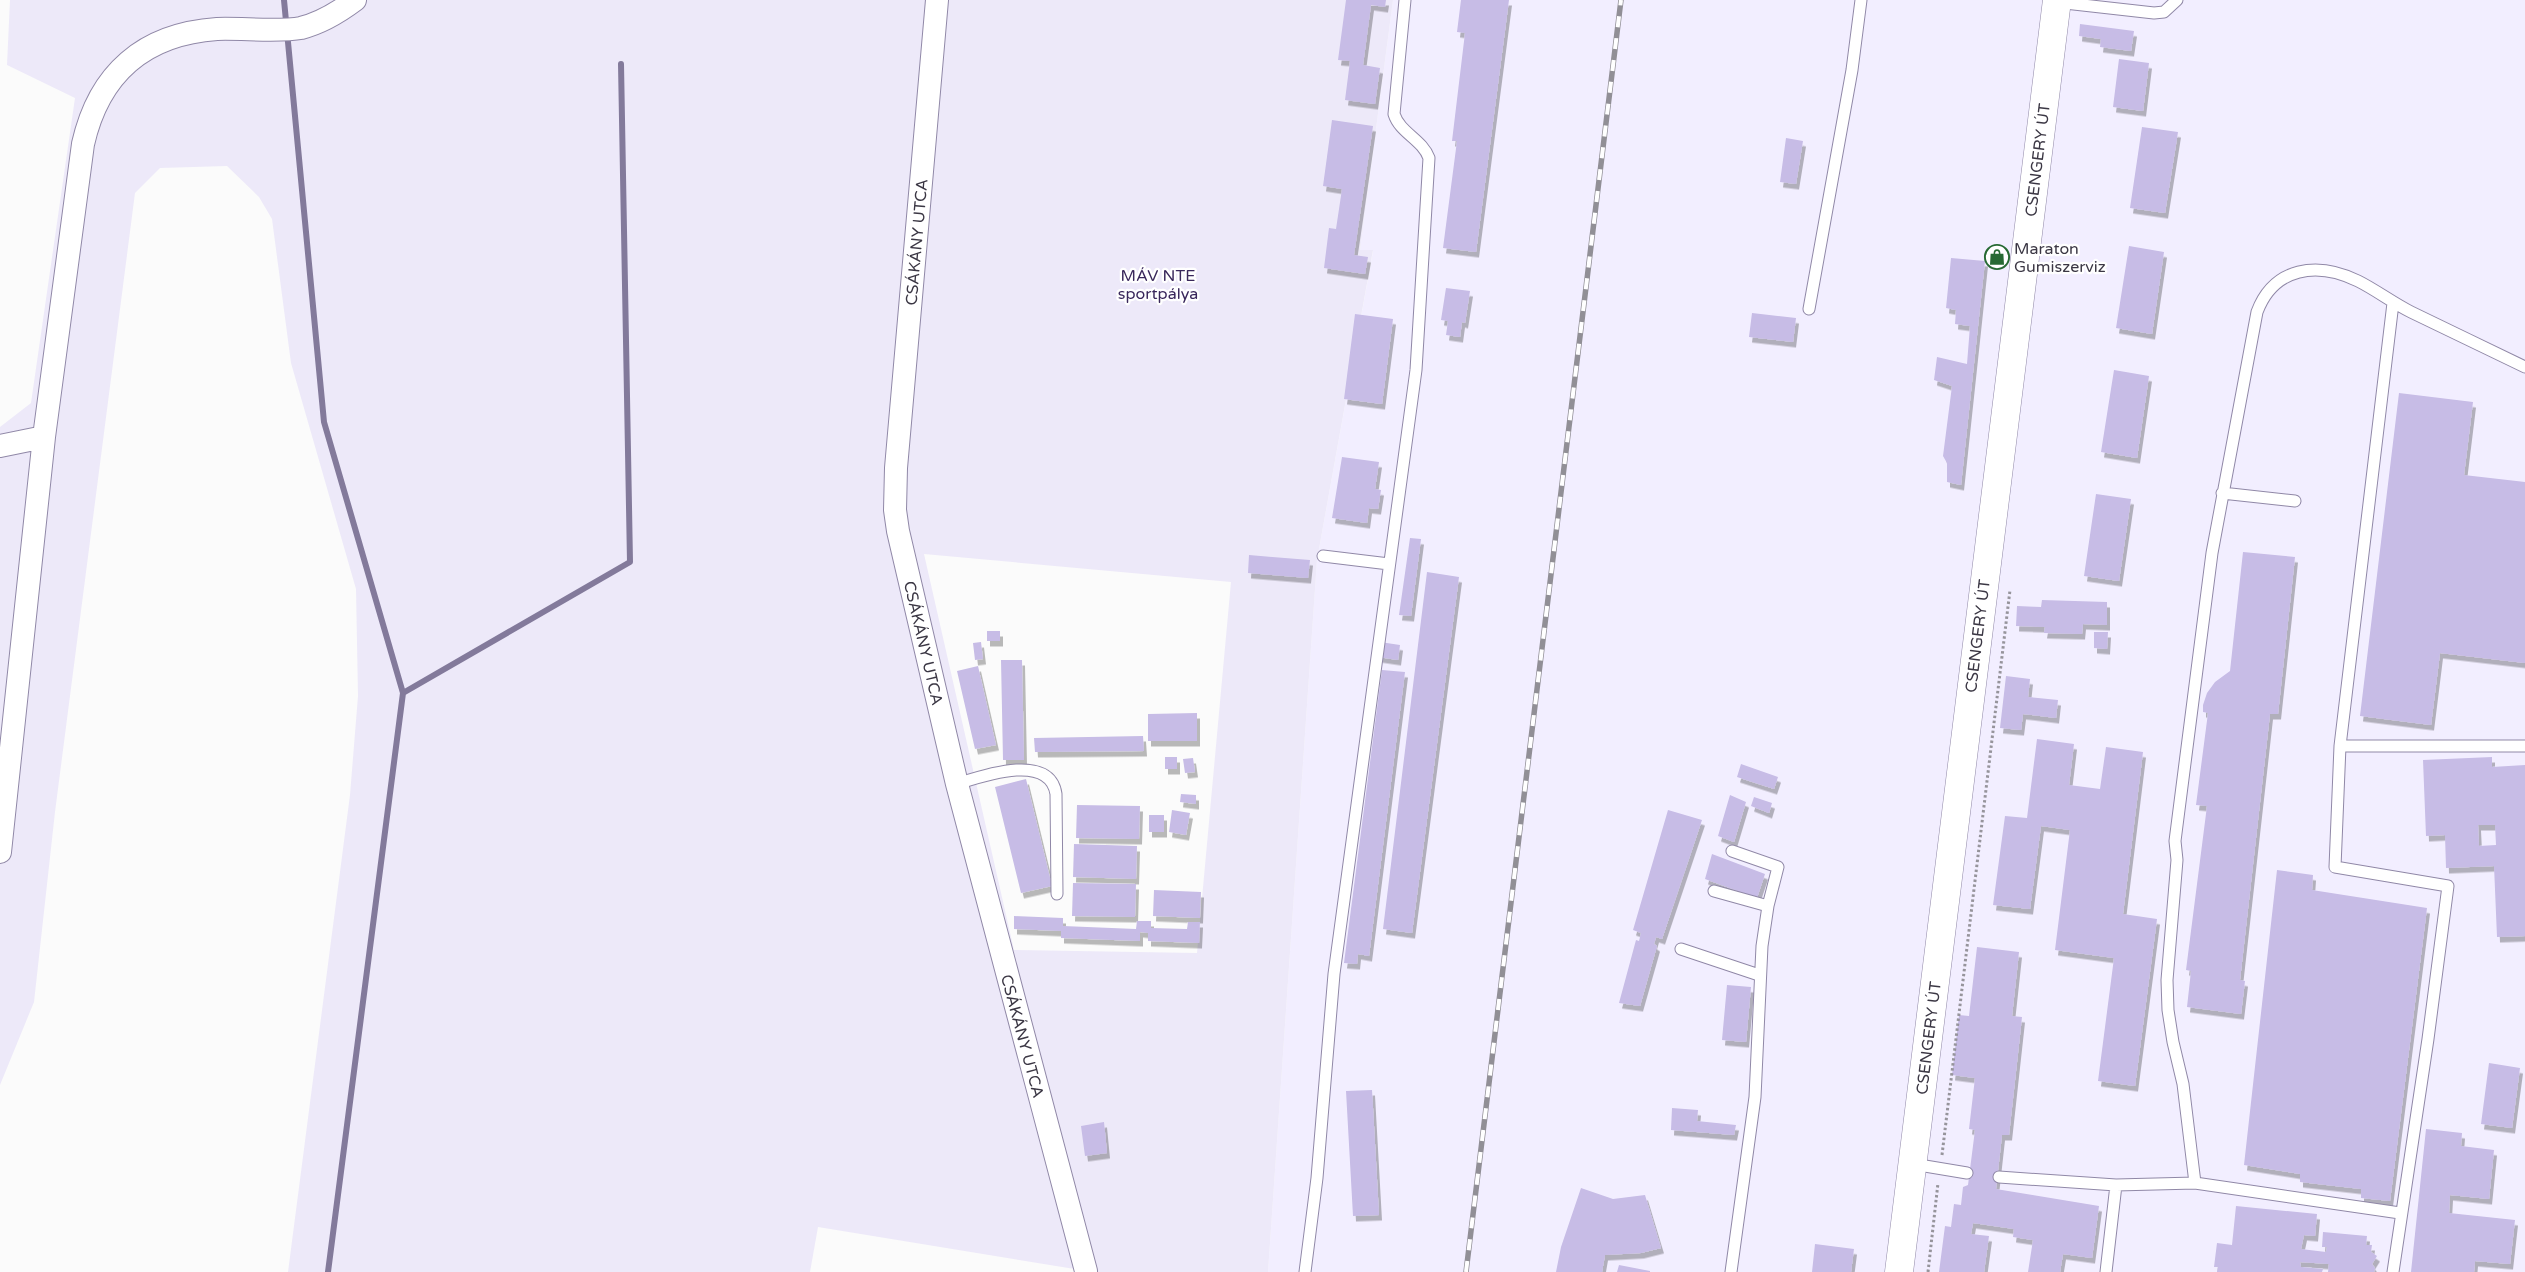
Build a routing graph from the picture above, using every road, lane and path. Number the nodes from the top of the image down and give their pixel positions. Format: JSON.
{"nodes":[{"id":1,"x":355,"y":0,"type":"edge"},
{"id":2,"x":937,"y":0,"type":"edge"},
{"id":3,"x":1405,"y":0,"type":"edge"},
{"id":4,"x":1861,"y":0,"type":"edge"},
{"id":5,"x":2177,"y":0,"type":"edge"},
{"id":6,"x":2057,"y":1,"type":"edge"},
{"id":7,"x":2394,"y":303,"type":"junction"},
{"id":8,"x":1809,"y":309,"type":"dead end"},
{"id":9,"x":2525,"y":367,"type":"edge"},
{"id":10,"x":44,"y":437,"type":"junction"},
{"id":11,"x":0,"y":446,"type":"edge"},
{"id":12,"x":2222,"y":493,"type":"junction"},
{"id":13,"x":2295,"y":501,"type":"dead end"},
{"id":14,"x":1323,"y":556,"type":"dead end"},
{"id":15,"x":1389,"y":564,"type":"junction"},
{"id":16,"x":2010,"y":587,"type":"dead end"},
{"id":17,"x":2340,"y":746,"type":"junction"},
{"id":18,"x":2525,"y":746,"type":"edge"},
{"id":19,"x":957,"y":784,"type":"junction"},
{"id":20,"x":1732,"y":851,"type":"dead end"},
{"id":21,"x":0,"y":852,"type":"edge"},
{"id":22,"x":1714,"y":891,"type":"dead end"},
{"id":23,"x":1057,"y":894,"type":"dead end"},
{"id":24,"x":1768,"y":906,"type":"junction"},
{"id":25,"x":1681,"y":949,"type":"dead end"},
{"id":26,"x":1759,"y":974,"type":"junction"},
{"id":27,"x":1913,"y":1164,"type":"junction"},
{"id":28,"x":1940,"y":1170,"type":"junction"},
{"id":29,"x":1967,"y":1174,"type":"dead end"},
{"id":30,"x":1999,"y":1177,"type":"dead end"},
{"id":31,"x":2195,"y":1183,"type":"junction"},
{"id":32,"x":2116,"y":1186,"type":"junction"},
{"id":33,"x":2400,"y":1213,"type":"junction"},
{"id":34,"x":1086,"y":1271,"type":"edge"},
{"id":35,"x":1306,"y":1272,"type":"edge"},
{"id":36,"x":1731,"y":1272,"type":"edge"},
{"id":37,"x":1899,"y":1272,"type":"edge"},
{"id":38,"x":1928,"y":1272,"type":"edge"},
{"id":39,"x":2106,"y":1272,"type":"edge"},
{"id":40,"x":2393,"y":1272,"type":"edge"}],
"edges":[{"from":1,"to":10,"type":"street"},
{"from":2,"to":19,"type":"street","name":"CSÁKÁNY UTCA"},
{"from":3,"to":15,"type":"lane"},
{"from":4,"to":8,"type":"lane"},
{"from":5,"to":6,"type":"lane"},
{"from":6,"to":27,"type":"main road","name":"CSENGERY ÚT"},
{"from":7,"to":9,"type":"lane"},
{"from":7,"to":12,"type":"lane"},
{"from":7,"to":17,"type":"lane"},
{"from":10,"to":11,"type":"street"},
{"from":10,"to":21,"type":"street"},
{"from":12,"to":13,"type":"lane"},
{"from":12,"to":31,"type":"lane"},
{"from":14,"to":15,"type":"lane"},
{"from":15,"to":35,"type":"lane"},
{"from":16,"to":28,"type":"path"},
{"from":17,"to":18,"type":"lane"},
{"from":17,"to":33,"type":"lane"},
{"from":19,"to":23,"type":"lane"},
{"from":19,"to":34,"type":"street","name":"CSÁKÁNY UTCA"},
{"from":20,"to":24,"type":"lane"},
{"from":22,"to":24,"type":"lane"},
{"from":24,"to":26,"type":"lane"},
{"from":25,"to":26,"type":"lane"},
{"from":26,"to":36,"type":"lane"},
{"from":27,"to":28,"type":"lane"},
{"from":27,"to":37,"type":"main road","name":"CSENGERY ÚT"},
{"from":28,"to":29,"type":"lane"},
{"from":28,"to":38,"type":"path"},
{"from":30,"to":32,"type":"lane"},
{"from":31,"to":32,"type":"lane"},
{"from":31,"to":33,"type":"lane"},
{"from":32,"to":39,"type":"lane"},
{"from":33,"to":40,"type":"lane"}]}
